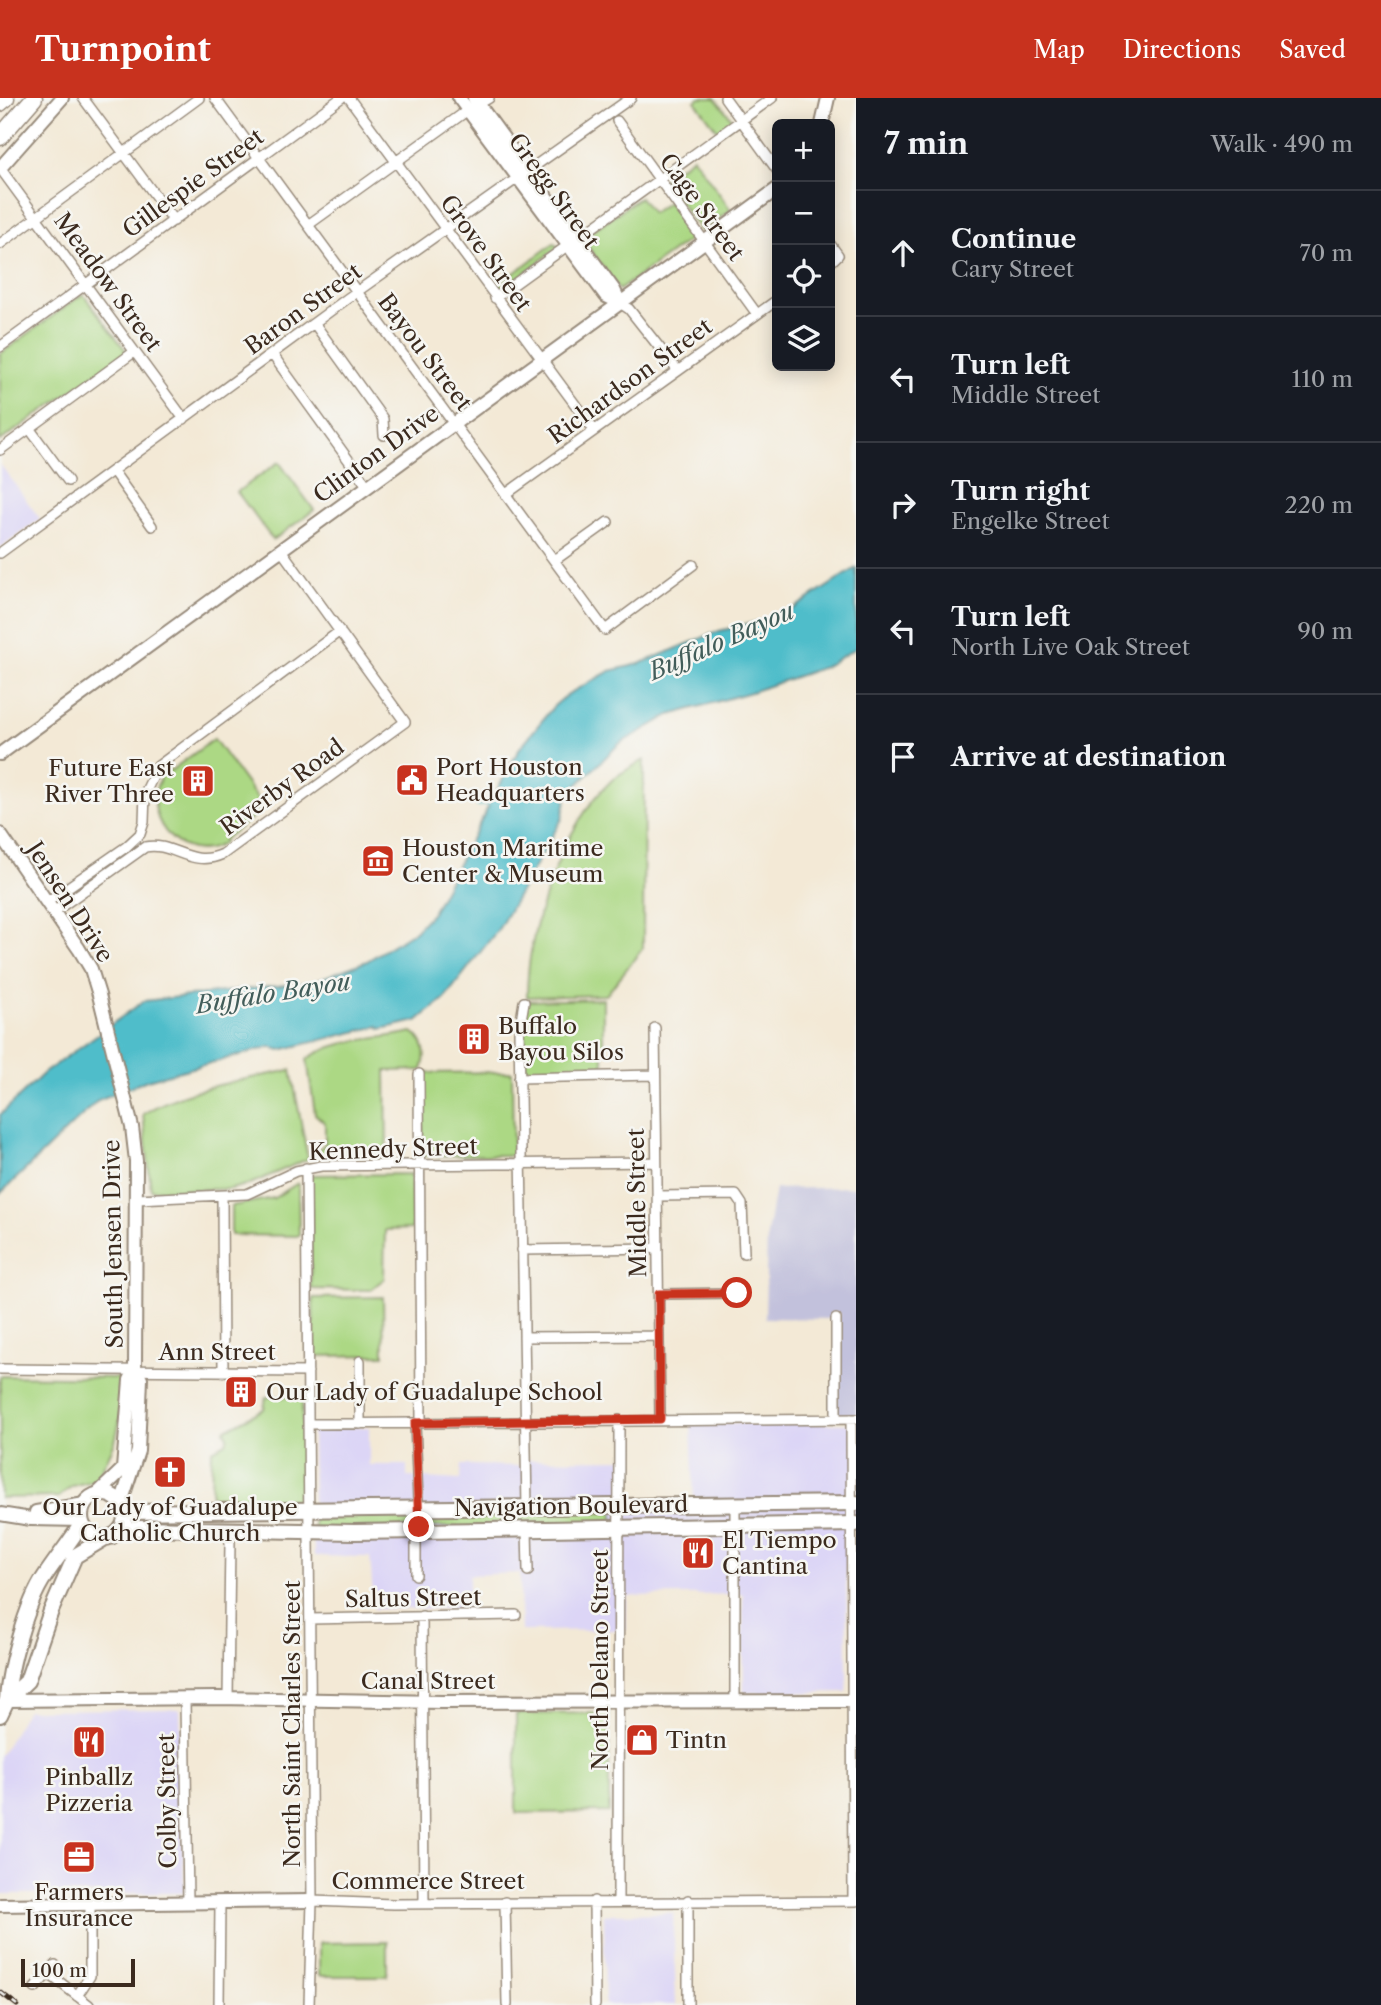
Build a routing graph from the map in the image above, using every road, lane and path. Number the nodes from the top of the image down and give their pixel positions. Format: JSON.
{"nodes":[{"id":1,"x":6,"y":98,"type":"edge"},
{"id":2,"x":27,"y":98,"type":"edge"},
{"id":3,"x":34,"y":98,"type":"edge"},
{"id":4,"x":62,"y":98,"type":"edge"},
{"id":5,"x":83,"y":98,"type":"edge"},
{"id":6,"x":199,"y":98,"type":"edge"},
{"id":7,"x":215,"y":98,"type":"edge"},
{"id":8,"x":341,"y":98,"type":"edge"},
{"id":9,"x":348,"y":98,"type":"edge"},
{"id":10,"x":459,"y":98,"type":"edge"},
{"id":11,"x":631,"y":98,"type":"edge"},
{"id":12,"x":725,"y":98,"type":"edge"},
{"id":13,"x":772,"y":98,"type":"edge"},
{"id":14,"x":828,"y":98,"type":"edge"},
{"id":15,"x":0,"y":103,"type":"edge"},
{"id":16,"x":478,"y":103,"type":"edge"},
{"id":17,"x":740,"y":119,"type":"junction"},
{"id":18,"x":823,"y":119,"type":"edge"},
{"id":19,"x":617,"y":121,"type":"dead end"},
{"id":20,"x":0,"y":127,"type":"edge"},
{"id":21,"x":0,"y":137,"type":"edge"},
{"id":22,"x":124,"y":153,"type":"junction"},
{"id":23,"x":259,"y":158,"type":"junction"},
{"id":24,"x":396,"y":162,"type":"junction"},
{"id":25,"x":772,"y":163,"type":"edge"},
{"id":26,"x":0,"y":168,"type":"edge"},
{"id":27,"x":524,"y":175,"type":"junction"},
{"id":28,"x":657,"y":178,"type":"junction"},
{"id":29,"x":772,"y":193,"type":"edge"},
{"id":30,"x":36,"y":218,"type":"junction"},
{"id":31,"x":174,"y":221,"type":"junction"},
{"id":32,"x":308,"y":225,"type":"junction"},
{"id":33,"x":445,"y":232,"type":"junction"},
{"id":34,"x":572,"y":241,"type":"junction"},
{"id":35,"x":704,"y":242,"type":"junction"},
{"id":36,"x":0,"y":244,"type":"edge"},
{"id":37,"x":86,"y":285,"type":"junction"},
{"id":38,"x":357,"y":292,"type":"junction"},
{"id":39,"x":495,"y":298,"type":"junction"},
{"id":40,"x":620,"y":303,"type":"junction"},
{"id":41,"x":772,"y":304,"type":"edge"},
{"id":42,"x":757,"y":314,"type":"junction"},
{"id":43,"x":314,"y":323,"type":"junction"},
{"id":44,"x":0,"y":347,"type":"edge"},
{"id":45,"x":134,"y":352,"type":"junction"},
{"id":46,"x":272,"y":354,"type":"junction"},
{"id":47,"x":541,"y":360,"type":"junction"},
{"id":48,"x":678,"y":371,"type":"junction"},
{"id":49,"x":184,"y":419,"type":"junction"},
{"id":50,"x":454,"y":423,"type":"junction"},
{"id":51,"x":29,"y":428,"type":"junction"},
{"id":52,"x":594,"y":430,"type":"junction"},
{"id":53,"x":384,"y":435,"type":"dead end"},
{"id":54,"x":0,"y":450,"type":"edge"},
{"id":55,"x":113,"y":471,"type":"junction"},
{"id":56,"x":68,"y":481,"type":"dead end"},
{"id":57,"x":368,"y":487,"type":"junction"},
{"id":58,"x":506,"y":494,"type":"junction"},
{"id":59,"x":608,"y":522,"type":"dead end"},
{"id":60,"x":152,"y":526,"type":"dead end"},
{"id":61,"x":281,"y":550,"type":"junction"},
{"id":62,"x":0,"y":553,"type":"edge"},
{"id":63,"x":555,"y":560,"type":"junction"},
{"id":64,"x":693,"y":565,"type":"dead end"},
{"id":65,"x":340,"y":631,"type":"junction"},
{"id":66,"x":0,"y":754,"type":"edge"},
{"id":67,"x":0,"y":834,"type":"edge"},
{"id":68,"x":52,"y":906,"type":"junction"},
{"id":69,"x":99,"y":995,"type":"joint"},
{"id":70,"x":524,"y":1002,"type":"dead end"},
{"id":71,"x":655,"y":1028,"type":"dead end"},
{"id":72,"x":419,"y":1074,"type":"dead end"},
{"id":73,"x":654,"y":1075,"type":"junction"},
{"id":74,"x":519,"y":1078,"type":"junction"},
{"id":75,"x":656,"y":1161,"type":"junction"},
{"id":76,"x":418,"y":1165,"type":"junction"},
{"id":77,"x":521,"y":1165,"type":"junction"},
{"id":78,"x":306,"y":1168,"type":"junction"},
{"id":79,"x":657,"y":1196,"type":"junction"},
{"id":80,"x":222,"y":1197,"type":"junction"},
{"id":81,"x":137,"y":1199,"type":"junction"},
{"id":82,"x":658,"y":1248,"type":"junction"},
{"id":83,"x":522,"y":1250,"type":"junction"},
{"id":84,"x":744,"y":1254,"type":"dead end"},
{"id":85,"x":737,"y":1293,"type":"dead end"},
{"id":86,"x":659,"y":1294,"type":"junction"},
{"id":87,"x":836,"y":1319,"type":"dead end"},
{"id":88,"x":659,"y":1336,"type":"junction"},
{"id":89,"x":524,"y":1337,"type":"junction"},
{"id":90,"x":360,"y":1361,"type":"dead end"},
{"id":91,"x":0,"y":1369,"type":"edge"},
{"id":92,"x":135,"y":1371,"type":"junction"},
{"id":93,"x":223,"y":1372,"type":"junction"},
{"id":94,"x":308,"y":1372,"type":"junction"},
{"id":95,"x":660,"y":1419,"type":"junction"},
{"id":96,"x":836,"y":1419,"type":"junction"},
{"id":97,"x":854,"y":1419,"type":"edge"},
{"id":98,"x":619,"y":1420,"type":"junction"},
{"id":99,"x":525,"y":1422,"type":"junction"},
{"id":100,"x":418,"y":1423,"type":"junction"},
{"id":101,"x":309,"y":1424,"type":"junction"},
{"id":102,"x":360,"y":1424,"type":"junction"},
{"id":103,"x":90,"y":1499,"type":"junction"},
{"id":104,"x":854,"y":1503,"type":"edge"},
{"id":105,"x":735,"y":1505,"type":"junction"},
{"id":106,"x":122,"y":1507,"type":"junction"},
{"id":107,"x":619,"y":1507,"type":"junction"},
{"id":108,"x":527,"y":1508,"type":"junction"},
{"id":109,"x":309,"y":1510,"type":"junction"},
{"id":110,"x":416,"y":1510,"type":"junction"},
{"id":111,"x":4,"y":1515,"type":"edge"},
{"id":112,"x":81,"y":1521,"type":"junction"},
{"id":113,"x":854,"y":1524,"type":"edge"},
{"id":114,"x":735,"y":1527,"type":"junction"},
{"id":115,"x":619,"y":1529,"type":"junction"},
{"id":116,"x":527,"y":1530,"type":"junction"},
{"id":117,"x":416,"y":1531,"type":"junction"},
{"id":118,"x":309,"y":1532,"type":"junction"},
{"id":119,"x":112,"y":1535,"type":"junction"},
{"id":120,"x":230,"y":1542,"type":"dead end"},
{"id":121,"x":527,"y":1571,"type":"dead end"},
{"id":122,"x":416,"y":1575,"type":"dead end"},
{"id":123,"x":31,"y":1605,"type":"junction"},
{"id":124,"x":51,"y":1611,"type":"junction"},
{"id":125,"x":516,"y":1615,"type":"dead end"},
{"id":126,"x":422,"y":1616,"type":"junction"},
{"id":127,"x":310,"y":1619,"type":"junction"},
{"id":128,"x":228,"y":1698,"type":"junction"},
{"id":129,"x":185,"y":1699,"type":"junction"},
{"id":130,"x":4,"y":1700,"type":"edge"},
{"id":131,"x":310,"y":1701,"type":"junction"},
{"id":132,"x":854,"y":1701,"type":"edge"},
{"id":133,"x":422,"y":1702,"type":"junction"},
{"id":134,"x":620,"y":1702,"type":"junction"},
{"id":135,"x":735,"y":1702,"type":"junction"},
{"id":136,"x":0,"y":1715,"type":"edge"},
{"id":137,"x":688,"y":1900,"type":"junction"},
{"id":138,"x":312,"y":1901,"type":"junction"},
{"id":139,"x":594,"y":1901,"type":"junction"},
{"id":140,"x":618,"y":1901,"type":"junction"},
{"id":141,"x":855,"y":1901,"type":"edge"},
{"id":142,"x":505,"y":1902,"type":"junction"},
{"id":143,"x":188,"y":1903,"type":"junction"},
{"id":144,"x":220,"y":1903,"type":"junction"},
{"id":145,"x":424,"y":1903,"type":"junction"},
{"id":146,"x":90,"y":1904,"type":"junction"},
{"id":147,"x":0,"y":1905,"type":"edge"},
{"id":148,"x":55,"y":1965,"type":"dead end"},
{"id":149,"x":48,"y":1973,"type":"junction"},
{"id":150,"x":35,"y":1988,"type":"dead end"},
{"id":151,"x":77,"y":1996,"type":"junction"},
{"id":152,"x":89,"y":2005,"type":"edge"},
{"id":153,"x":219,"y":2005,"type":"edge"},
{"id":154,"x":309,"y":2005,"type":"edge"},
{"id":155,"x":507,"y":2005,"type":"edge"},
{"id":156,"x":595,"y":2005,"type":"edge"},
{"id":157,"x":688,"y":2005,"type":"edge"}],
"edges":[{"from":1,"to":15,"type":"highway"},
{"from":2,"to":20,"type":"highway"},
{"from":3,"to":21,"type":"highway"},
{"from":4,"to":26,"type":"main road"},
{"from":5,"to":22,"type":"street"},
{"from":6,"to":22,"type":"street"},
{"from":7,"to":23,"type":"street","name":"Bayou Street"},
{"from":8,"to":23,"type":"street","name":"Gillespie Street"},
{"from":9,"to":24,"type":"street","name":"Grove Street"},
{"from":10,"to":16,"type":"main road","name":"Gregg Street"},
{"from":11,"to":27,"type":"street","name":"Baron Street"},
{"from":12,"to":17,"type":"street"},
{"from":13,"to":17,"type":"street"},
{"from":14,"to":18,"type":"main road"},
{"from":16,"to":24,"type":"street"},
{"from":16,"to":27,"type":"main road","name":"Gregg Street"},
{"from":17,"to":25,"type":"street"},
{"from":17,"to":28,"type":"street"},
{"from":19,"to":28,"type":"street","name":"Cage Street"},
{"from":22,"to":30,"type":"street"},
{"from":22,"to":31,"type":"street"},
{"from":23,"to":31,"type":"street","name":"Gillespie Street"},
{"from":23,"to":32,"type":"street","name":"Bayou Street"},
{"from":24,"to":32,"type":"street"},
{"from":24,"to":33,"type":"street","name":"Grove Street"},
{"from":26,"to":30,"type":"street","name":"Meadow Street"},
{"from":27,"to":33,"type":"street","name":"Baron Street"},
{"from":27,"to":34,"type":"main road","name":"Gregg Street"},
{"from":28,"to":34,"type":"street"},
{"from":28,"to":35,"type":"street","name":"Cage Street"},
{"from":29,"to":35,"type":"main road","name":"Clinton Drive"},
{"from":30,"to":36,"type":"street"},
{"from":30,"to":37,"type":"street","name":"Meadow Street"},
{"from":31,"to":37,"type":"street","name":"Gillespie Street"},
{"from":32,"to":38,"type":"street","name":"Bayou Street"},
{"from":33,"to":38,"type":"street","name":"Baron Street"},
{"from":33,"to":39,"type":"street","name":"Grove Street"},
{"from":34,"to":39,"type":"street"},
{"from":34,"to":40,"type":"main road","name":"Gregg Street"},
{"from":35,"to":40,"type":"main road","name":"Clinton Drive"},
{"from":35,"to":42,"type":"street","name":"Cage Street"},
{"from":37,"to":44,"type":"street","name":"Gillespie Street"},
{"from":37,"to":45,"type":"street","name":"Meadow Street"},
{"from":38,"to":43,"type":"street","name":"Baron Street"},
{"from":38,"to":50,"type":"street","name":"Bayou Street"},
{"from":39,"to":47,"type":"street","name":"Grove Street"},
{"from":40,"to":47,"type":"main road","name":"Clinton Drive"},
{"from":40,"to":48,"type":"street","name":"Gregg Street"},
{"from":41,"to":42,"type":"street","name":"Richardson Street"},
{"from":42,"to":48,"type":"street","name":"Richardson Street"},
{"from":43,"to":46,"type":"street","name":"Baron Street"},
{"from":43,"to":53,"type":"street"},
{"from":45,"to":49,"type":"street","name":"Meadow Street"},
{"from":45,"to":51,"type":"street"},
{"from":46,"to":49,"type":"street","name":"Baron Street"},
{"from":46,"to":57,"type":"street"},
{"from":47,"to":50,"type":"main road","name":"Clinton Drive"},
{"from":47,"to":52,"type":"street","name":"Grove Street"},
{"from":48,"to":52,"type":"street","name":"Richardson Street"},
{"from":49,"to":55,"type":"street","name":"Baron Street"},
{"from":50,"to":57,"type":"main road","name":"Clinton Drive"},
{"from":50,"to":58,"type":"street","name":"Bayou Street"},
{"from":51,"to":54,"type":"street"},
{"from":51,"to":56,"type":"street"},
{"from":52,"to":58,"type":"street","name":"Richardson Street"},
{"from":55,"to":60,"type":"street"},
{"from":55,"to":62,"type":"street","name":"Baron Street"},
{"from":57,"to":61,"type":"main road","name":"Clinton Drive"},
{"from":58,"to":63,"type":"street","name":"Bayou Street"},
{"from":59,"to":63,"type":"street"},
{"from":61,"to":65,"type":"street"},
{"from":61,"to":66,"type":"main road","name":"Clinton Drive"},
{"from":63,"to":64,"type":"street","name":"Bayou Street"},
{"from":65,"to":68,"type":"street"},
{"from":65,"to":68,"type":"street","name":"Riverby Road"},
{"from":67,"to":68,"type":"main road","name":"Jensen Drive"},
{"from":68,"to":69,"type":"main road","name":"Jensen Drive"},
{"from":69,"to":81,"type":"main road","name":"South Jensen Drive"},
{"from":70,"to":74,"type":"street"},
{"from":71,"to":73,"type":"street","name":"Middle Street"},
{"from":72,"to":76,"type":"street"},
{"from":73,"to":74,"type":"street"},
{"from":73,"to":75,"type":"street","name":"Middle Street"},
{"from":74,"to":77,"type":"street"},
{"from":75,"to":77,"type":"street","name":"Kennedy Street"},
{"from":75,"to":79,"type":"street","name":"Middle Street"},
{"from":76,"to":77,"type":"street","name":"Kennedy Street"},
{"from":76,"to":78,"type":"street","name":"Kennedy Street"},
{"from":76,"to":100,"type":"street"},
{"from":77,"to":83,"type":"street"},
{"from":78,"to":80,"type":"street","name":"Kennedy Street"},
{"from":78,"to":94,"type":"street","name":"North Saint Charles Street"},
{"from":79,"to":82,"type":"street","name":"Middle Street"},
{"from":79,"to":84,"type":"street"},
{"from":80,"to":81,"type":"street","name":"Kennedy Street"},
{"from":80,"to":93,"type":"street"},
{"from":81,"to":92,"type":"main road","name":"South Jensen Drive"},
{"from":82,"to":83,"type":"street"},
{"from":82,"to":86,"type":"street","name":"Middle Street"},
{"from":83,"to":89,"type":"street"},
{"from":85,"to":86,"type":"street"},
{"from":86,"to":88,"type":"street","name":"Middle Street"},
{"from":87,"to":96,"type":"street"},
{"from":88,"to":89,"type":"street"},
{"from":88,"to":95,"type":"street","name":"Middle Street"},
{"from":89,"to":99,"type":"street"},
{"from":90,"to":102,"type":"street"},
{"from":91,"to":92,"type":"street","name":"Ann Street"},
{"from":92,"to":93,"type":"street","name":"Ann Street"},
{"from":92,"to":103,"type":"main road","name":"South Jensen Drive"},
{"from":92,"to":106,"type":"main road","name":"South Jensen Drive"},
{"from":93,"to":94,"type":"street","name":"Ann Street"},
{"from":94,"to":101,"type":"street","name":"North Saint Charles Street"},
{"from":95,"to":96,"type":"street"},
{"from":95,"to":98,"type":"street"},
{"from":96,"to":97,"type":"street"},
{"from":97,"to":104,"type":"street"},
{"from":98,"to":99,"type":"street"},
{"from":98,"to":107,"type":"street","name":"North Delano Street"},
{"from":99,"to":100,"type":"street"},
{"from":99,"to":108,"type":"street"},
{"from":100,"to":102,"type":"street"},
{"from":100,"to":110,"type":"street"},
{"from":101,"to":102,"type":"street"},
{"from":101,"to":109,"type":"street","name":"North Saint Charles Street"},
{"from":103,"to":106,"type":"main road"},
{"from":103,"to":111,"type":"main road"},
{"from":103,"to":112,"type":"main road"},
{"from":104,"to":105,"type":"main road","name":"Navigation Boulevard"},
{"from":104,"to":113,"type":"street"},
{"from":105,"to":107,"type":"main road","name":"Navigation Boulevard"},
{"from":105,"to":114,"type":"street"},
{"from":106,"to":109,"type":"main road","name":"Navigation Boulevard"},
{"from":106,"to":119,"type":"main road"},
{"from":107,"to":108,"type":"main road","name":"Navigation Boulevard"},
{"from":107,"to":115,"type":"street","name":"North Delano Street"},
{"from":108,"to":110,"type":"main road","name":"Navigation Boulevard"},
{"from":109,"to":110,"type":"main road","name":"Navigation Boulevard"},
{"from":109,"to":118,"type":"street","name":"North Saint Charles Street"},
{"from":110,"to":117,"type":"street"},
{"from":111,"to":112,"type":"main road"},
{"from":112,"to":119,"type":"main road"},
{"from":112,"to":123,"type":"main road","name":"Navigation Boulevard"},
{"from":113,"to":114,"type":"main road","name":"Navigation Boulevard"},
{"from":113,"to":132,"type":"street"},
{"from":114,"to":115,"type":"main road","name":"Navigation Boulevard"},
{"from":114,"to":135,"type":"street"},
{"from":115,"to":116,"type":"main road","name":"Navigation Boulevard"},
{"from":115,"to":134,"type":"street","name":"North Delano Street"},
{"from":116,"to":117,"type":"main road","name":"Navigation Boulevard"},
{"from":116,"to":121,"type":"street"},
{"from":117,"to":118,"type":"main road","name":"Navigation Boulevard"},
{"from":117,"to":122,"type":"street"},
{"from":118,"to":119,"type":"main road","name":"Navigation Boulevard"},
{"from":118,"to":127,"type":"street","name":"North Saint Charles Street"},
{"from":119,"to":124,"type":"main road","name":"Navigation Boulevard"},
{"from":120,"to":128,"type":"street"},
{"from":123,"to":124,"type":"main road"},
{"from":123,"to":130,"type":"main road","name":"Navigation Boulevard"},
{"from":124,"to":130,"type":"main road","name":"Navigation Boulevard"},
{"from":125,"to":126,"type":"street","name":"Saltus Street"},
{"from":126,"to":127,"type":"street","name":"Saltus Street"},
{"from":126,"to":133,"type":"street"},
{"from":127,"to":131,"type":"street","name":"North Saint Charles Street"},
{"from":128,"to":129,"type":"main road","name":"Canal Street"},
{"from":128,"to":131,"type":"main road","name":"Canal Street"},
{"from":129,"to":130,"type":"main road","name":"Canal Street"},
{"from":129,"to":143,"type":"street","name":"Colby Street"},
{"from":130,"to":136,"type":"main road","name":"Navigation Boulevard"},
{"from":131,"to":133,"type":"main road","name":"Canal Street"},
{"from":131,"to":138,"type":"street","name":"North Saint Charles Street"},
{"from":132,"to":135,"type":"main road","name":"Canal Street"},
{"from":132,"to":141,"type":"street"},
{"from":133,"to":134,"type":"main road","name":"Canal Street"},
{"from":133,"to":145,"type":"street"},
{"from":134,"to":135,"type":"main road","name":"Canal Street"},
{"from":134,"to":140,"type":"street","name":"North Delano Street"},
{"from":137,"to":140,"type":"street","name":"Commerce Street"},
{"from":137,"to":141,"type":"street","name":"Commerce Street"},
{"from":137,"to":157,"type":"street"},
{"from":138,"to":144,"type":"main road","name":"Commerce Street"},
{"from":138,"to":145,"type":"street","name":"Commerce Street"},
{"from":138,"to":154,"type":"street","name":"North Saint Charles Street"},
{"from":139,"to":140,"type":"street","name":"Commerce Street"},
{"from":139,"to":142,"type":"street","name":"Commerce Street"},
{"from":139,"to":156,"type":"street"},
{"from":142,"to":145,"type":"street","name":"Commerce Street"},
{"from":142,"to":155,"type":"street"},
{"from":143,"to":144,"type":"main road","name":"Commerce Street"},
{"from":143,"to":146,"type":"main road","name":"Commerce Street"},
{"from":144,"to":153,"type":"street"},
{"from":146,"to":147,"type":"main road","name":"Commerce Street"},
{"from":146,"to":151,"type":"street"},
{"from":148,"to":149,"type":"street"},
{"from":149,"to":150,"type":"street"},
{"from":149,"to":151,"type":"street"},
{"from":151,"to":152,"type":"street"}]}
